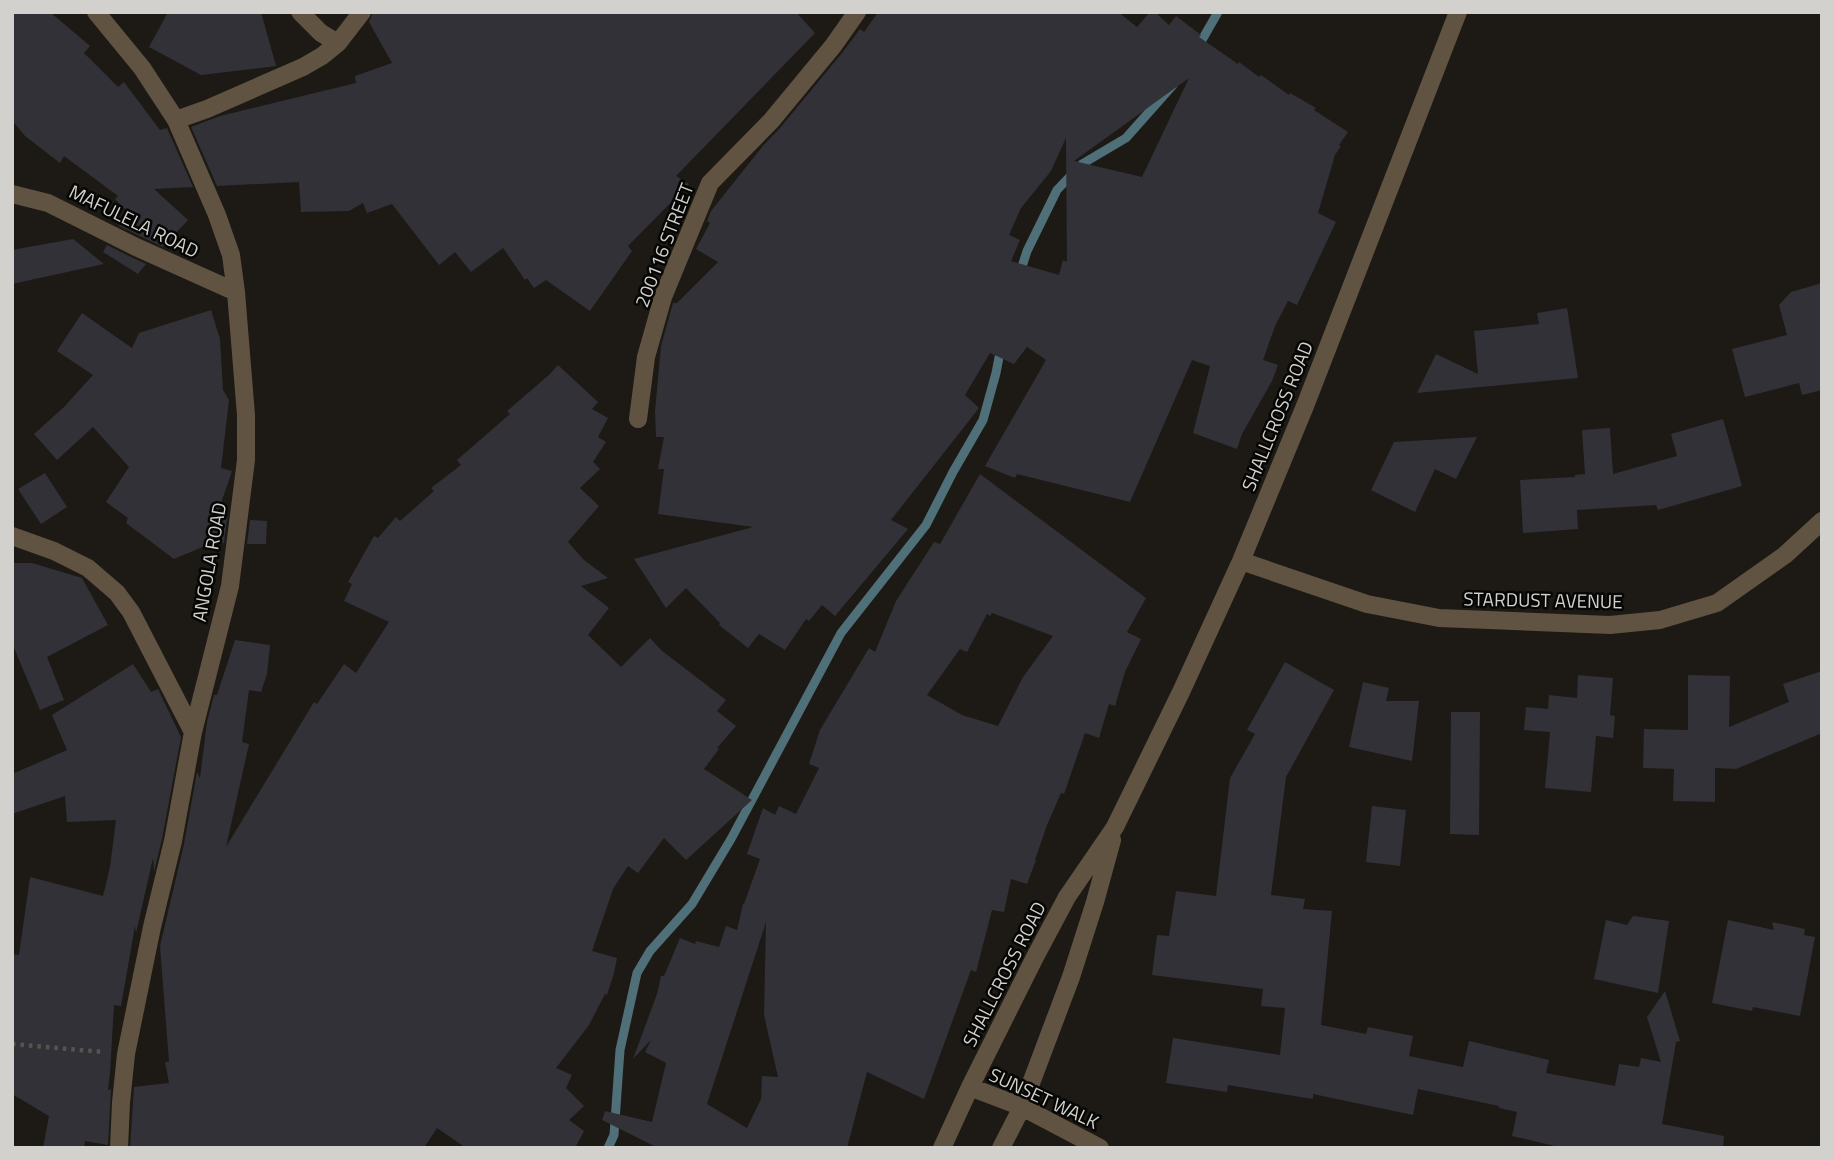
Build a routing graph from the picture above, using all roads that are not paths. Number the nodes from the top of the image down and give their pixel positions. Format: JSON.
{"nodes":[{"id":1,"x":96,"y":12,"type":"edge"},
{"id":2,"x":300,"y":12,"type":"edge"},
{"id":3,"x":362,"y":12,"type":"edge"},
{"id":4,"x":857,"y":12,"type":"edge"},
{"id":5,"x":1458,"y":12,"type":"edge"},
{"id":6,"x":338,"y":43,"type":"junction"},
{"id":7,"x":176,"y":120,"type":"junction"},
{"id":8,"x":12,"y":194,"type":"edge"},
{"id":9,"x":236,"y":292,"type":"junction"},
{"id":10,"x":638,"y":419,"type":"dead end"},
{"id":11,"x":1822,"y":521,"type":"edge"},
{"id":12,"x":12,"y":536,"type":"edge"},
{"id":13,"x":1241,"y":561,"type":"junction"},
{"id":14,"x":193,"y":732,"type":"junction"},
{"id":15,"x":1115,"y":827,"type":"junction"},
{"id":16,"x":970,"y":1087,"type":"junction"},
{"id":17,"x":1022,"y":1107,"type":"junction"},
{"id":18,"x":119,"y":1148,"type":"edge"},
{"id":19,"x":942,"y":1148,"type":"edge"},
{"id":20,"x":1001,"y":1148,"type":"edge"},
{"id":21,"x":1100,"y":1148,"type":"edge"}],
"edges":[{"from":1,"to":7,"type":"street","name":"ANGOLA ROAD"},
{"from":2,"to":6,"type":"street"},
{"from":3,"to":6,"type":"street"},
{"from":4,"to":10,"type":"street","name":"200116 STREET"},
{"from":5,"to":13,"type":"street","name":"SHALLCROSS ROAD"},
{"from":6,"to":7,"type":"street"},
{"from":7,"to":9,"type":"street","name":"ANGOLA ROAD"},
{"from":8,"to":9,"type":"street","name":"MAFULELA ROAD"},
{"from":9,"to":14,"type":"street","name":"ANGOLA ROAD"},
{"from":11,"to":13,"type":"street","name":"STARDUST AVENUE"},
{"from":12,"to":14,"type":"street"},
{"from":13,"to":15,"type":"street","name":"SHALLCROSS ROAD"},
{"from":14,"to":18,"type":"street","name":"ANGOLA ROAD"},
{"from":15,"to":16,"type":"street","name":"SHALLCROSS ROAD"},
{"from":15,"to":17,"type":"street","name":"SHALLCROSS ROAD"},
{"from":16,"to":17,"type":"street","name":"SUNSET WALK"},
{"from":16,"to":19,"type":"street","name":"SHALLCROSS ROAD"},
{"from":17,"to":20,"type":"street","name":"SHALLCROSS ROAD"},
{"from":17,"to":21,"type":"street","name":"SUNSET WALK"}]}
